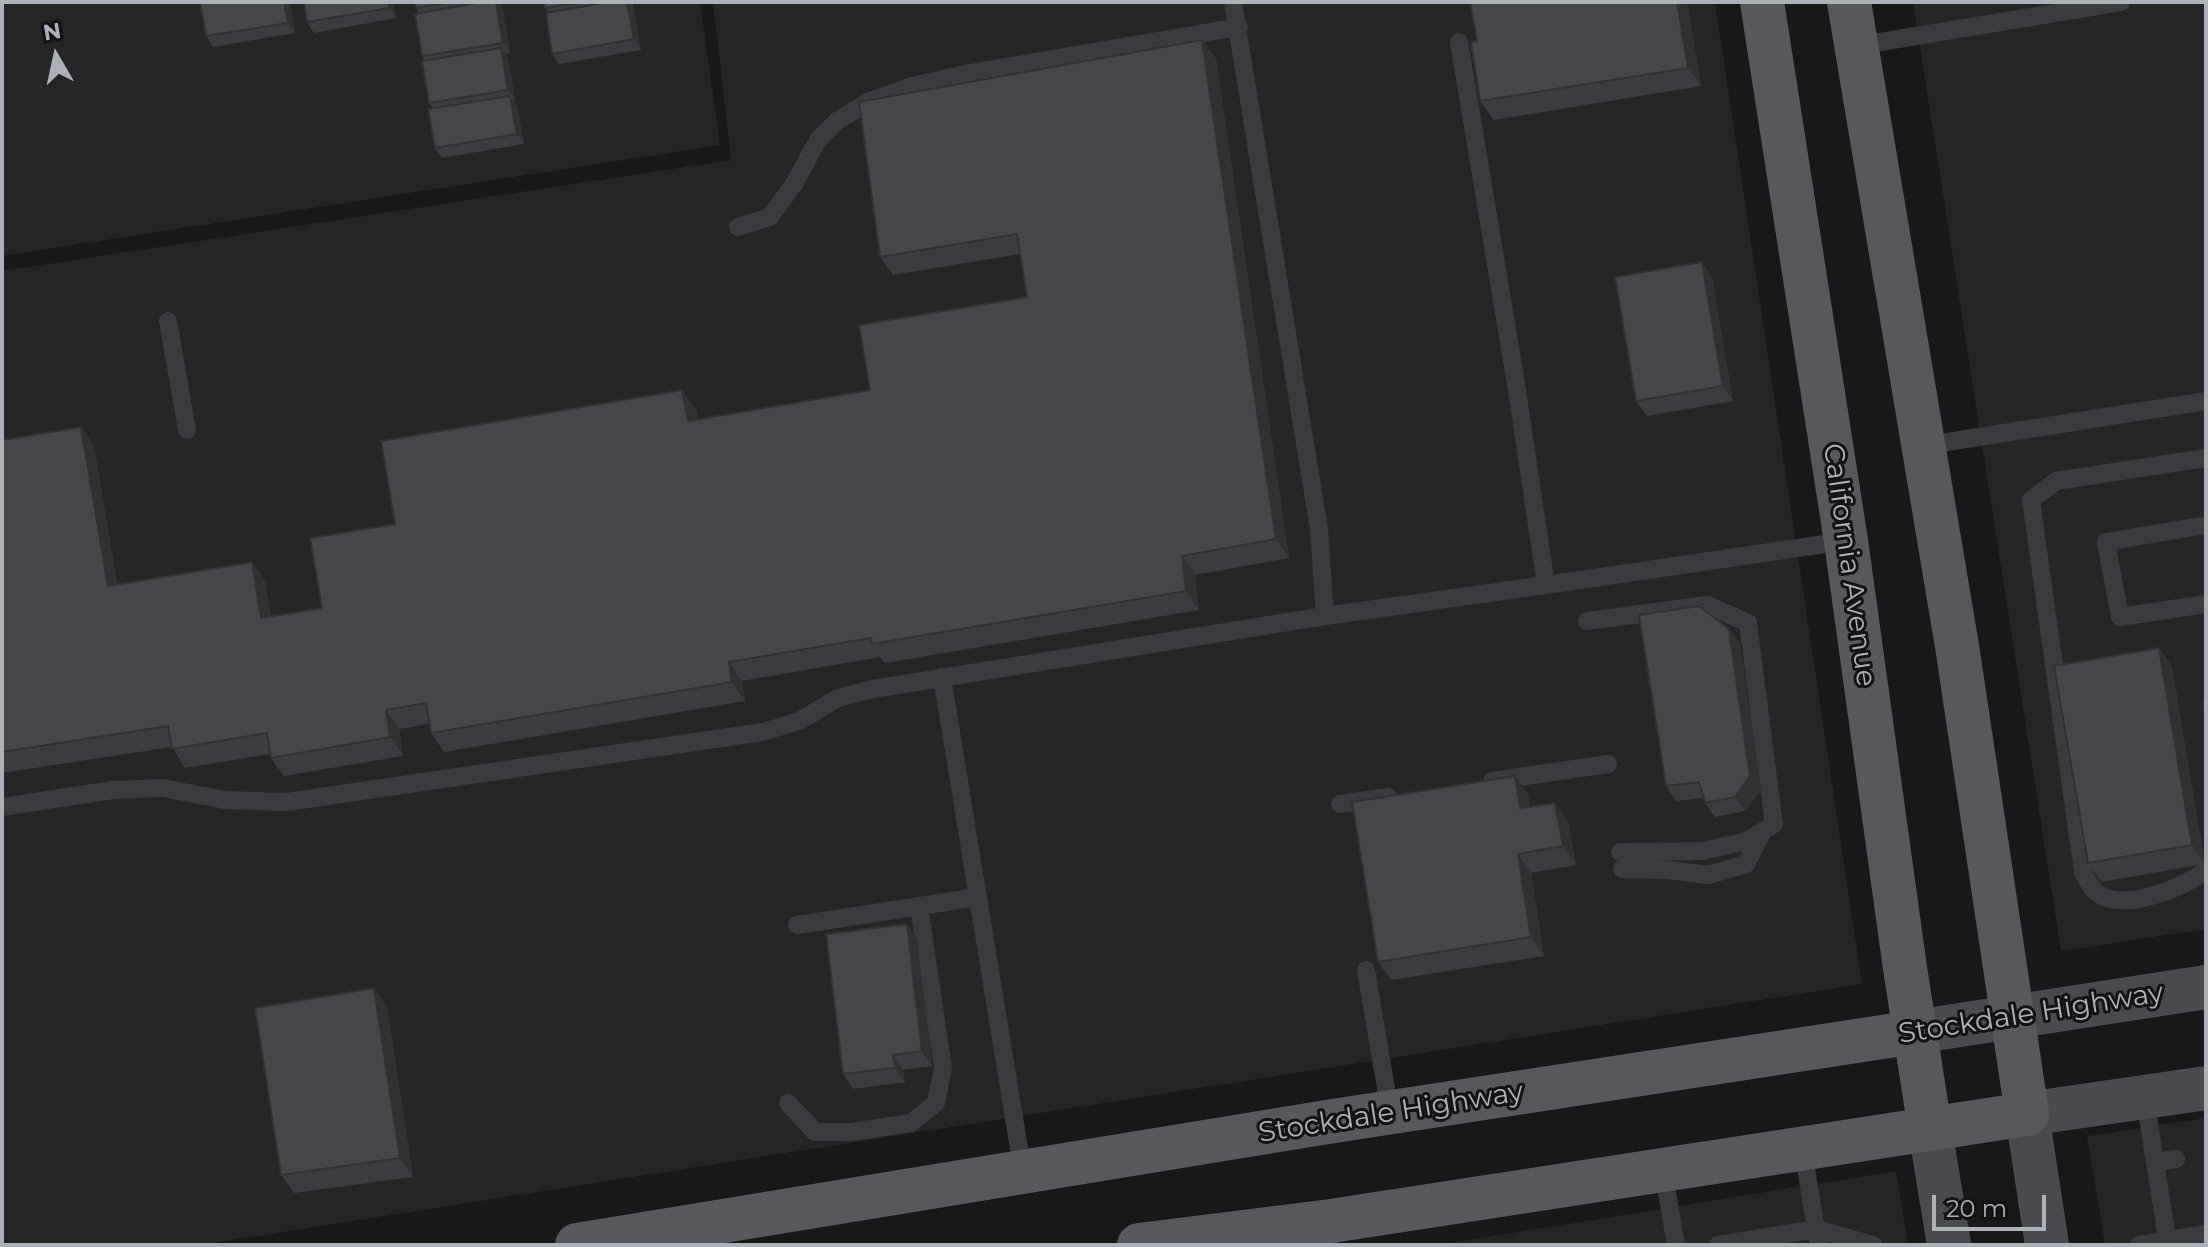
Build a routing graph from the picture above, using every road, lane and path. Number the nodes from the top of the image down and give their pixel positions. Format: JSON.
{"nodes":[{"id":1,"x":1233,"y":2,"type":"edge"},
{"id":2,"x":1762,"y":2,"type":"edge"},
{"id":3,"x":1849,"y":2,"type":"edge"},
{"id":4,"x":2121,"y":2,"type":"edge"},
{"id":5,"x":1239,"y":27,"type":"junction"},
{"id":6,"x":1459,"y":42,"type":"dead end"},
{"id":7,"x":1856,"y":46,"type":"junction"},
{"id":8,"x":738,"y":227,"type":"dead end"},
{"id":9,"x":168,"y":321,"type":"dead end"},
{"id":10,"x":2206,"y":401,"type":"edge"},
{"id":11,"x":187,"y":430,"type":"dead end"},
{"id":12,"x":1922,"y":446,"type":"junction"},
{"id":13,"x":2206,"y":458,"type":"edge"},
{"id":14,"x":2206,"y":525,"type":"edge"},
{"id":15,"x":1846,"y":541,"type":"junction"},
{"id":16,"x":1546,"y":585,"type":"junction"},
{"id":17,"x":2206,"y":604,"type":"edge"},
{"id":18,"x":1325,"y":616,"type":"junction"},
{"id":19,"x":1587,"y":621,"type":"dead end"},
{"id":20,"x":942,"y":677,"type":"junction"},
{"id":21,"x":1608,"y":764,"type":"dead end"},
{"id":22,"x":1475,"y":783,"type":"edge"},
{"id":23,"x":1407,"y":794,"type":"edge"},
{"id":24,"x":1340,"y":804,"type":"dead end"},
{"id":25,"x":2,"y":807,"type":"edge"},
{"id":26,"x":1621,"y":861,"type":"dead end"},
{"id":27,"x":2206,"y":871,"type":"edge"},
{"id":28,"x":978,"y":897,"type":"junction"},
{"id":29,"x":919,"y":906,"type":"junction"},
{"id":30,"x":797,"y":925,"type":"dead end"},
{"id":31,"x":1366,"y":970,"type":"dead end"},
{"id":32,"x":2206,"y":987,"type":"edge"},
{"id":33,"x":2014,"y":1016,"type":"junction"},
{"id":34,"x":1915,"y":1032,"type":"junction"},
{"id":35,"x":2206,"y":1088,"type":"edge"},
{"id":36,"x":2145,"y":1098,"type":"junction"},
{"id":37,"x":788,"y":1103,"type":"dead end"},
{"id":38,"x":1390,"y":1112,"type":"junction"},
{"id":39,"x":2027,"y":1114,"type":"junction"},
{"id":40,"x":1930,"y":1129,"type":"junction"},
{"id":41,"x":1803,"y":1150,"type":"junction"},
{"id":42,"x":2176,"y":1159,"type":"dead end"},
{"id":43,"x":2155,"y":1162,"type":"junction"},
{"id":44,"x":1663,"y":1170,"type":"junction"},
{"id":45,"x":1023,"y":1173,"type":"junction"},
{"id":46,"x":2206,"y":1234,"type":"edge"},
{"id":47,"x":1818,"y":1237,"type":"edge"},
{"id":48,"x":2167,"y":1243,"type":"edge"},
{"id":49,"x":577,"y":1245,"type":"edge"},
{"id":50,"x":1139,"y":1245,"type":"edge"},
{"id":51,"x":1676,"y":1245,"type":"edge"},
{"id":52,"x":1718,"y":1245,"type":"edge"},
{"id":53,"x":1842,"y":1245,"type":"edge"},
{"id":54,"x":1873,"y":1245,"type":"edge"},
{"id":55,"x":1949,"y":1245,"type":"edge"},
{"id":56,"x":2047,"y":1245,"type":"edge"},
{"id":57,"x":2139,"y":1245,"type":"edge"}],
"edges":[{"from":1,"to":5,"type":"lane"},
{"from":2,"to":15,"type":"main road","name":"California Avenue"},
{"from":3,"to":7,"type":"main road"},
{"from":4,"to":7,"type":"lane"},
{"from":5,"to":8,"type":"lane"},
{"from":5,"to":18,"type":"lane"},
{"from":6,"to":16,"type":"lane"},
{"from":7,"to":12,"type":"main road"},
{"from":9,"to":11,"type":"lane"},
{"from":10,"to":12,"type":"lane"},
{"from":12,"to":33,"type":"main road"},
{"from":13,"to":27,"type":"lane"},
{"from":14,"to":17,"type":"lane"},
{"from":15,"to":16,"type":"lane"},
{"from":15,"to":34,"type":"main road","name":"California Avenue"},
{"from":16,"to":18,"type":"lane"},
{"from":18,"to":20,"type":"lane"},
{"from":19,"to":26,"type":"lane"},
{"from":20,"to":25,"type":"lane"},
{"from":20,"to":28,"type":"lane"},
{"from":21,"to":22,"type":"lane"},
{"from":23,"to":24,"type":"lane"},
{"from":28,"to":29,"type":"lane"},
{"from":28,"to":45,"type":"lane"},
{"from":29,"to":30,"type":"lane"},
{"from":29,"to":37,"type":"lane"},
{"from":31,"to":38,"type":"lane"},
{"from":32,"to":33,"type":"main road","name":"Stockdale Highway"},
{"from":33,"to":34,"type":"main road","name":"Stockdale Highway"},
{"from":33,"to":39,"type":"main road"},
{"from":34,"to":38,"type":"main road","name":"Stockdale Highway"},
{"from":34,"to":40,"type":"main road","name":"California Avenue"},
{"from":35,"to":36,"type":"main road"},
{"from":36,"to":39,"type":"main road"},
{"from":36,"to":43,"type":"lane"},
{"from":38,"to":45,"type":"main road","name":"Stockdale Highway"},
{"from":39,"to":40,"type":"main road"},
{"from":39,"to":56,"type":"main road"},
{"from":40,"to":41,"type":"main road"},
{"from":40,"to":55,"type":"main road"},
{"from":41,"to":44,"type":"main road"},
{"from":41,"to":47,"type":"lane"},
{"from":42,"to":43,"type":"lane"},
{"from":43,"to":48,"type":"lane"},
{"from":44,"to":50,"type":"main road"},
{"from":44,"to":51,"type":"lane"},
{"from":45,"to":49,"type":"main road","name":"Stockdale Highway"},
{"from":46,"to":48,"type":"lane"},
{"from":47,"to":52,"type":"lane"},
{"from":47,"to":53,"type":"lane"},
{"from":47,"to":54,"type":"lane"},
{"from":48,"to":57,"type":"lane"}]}
